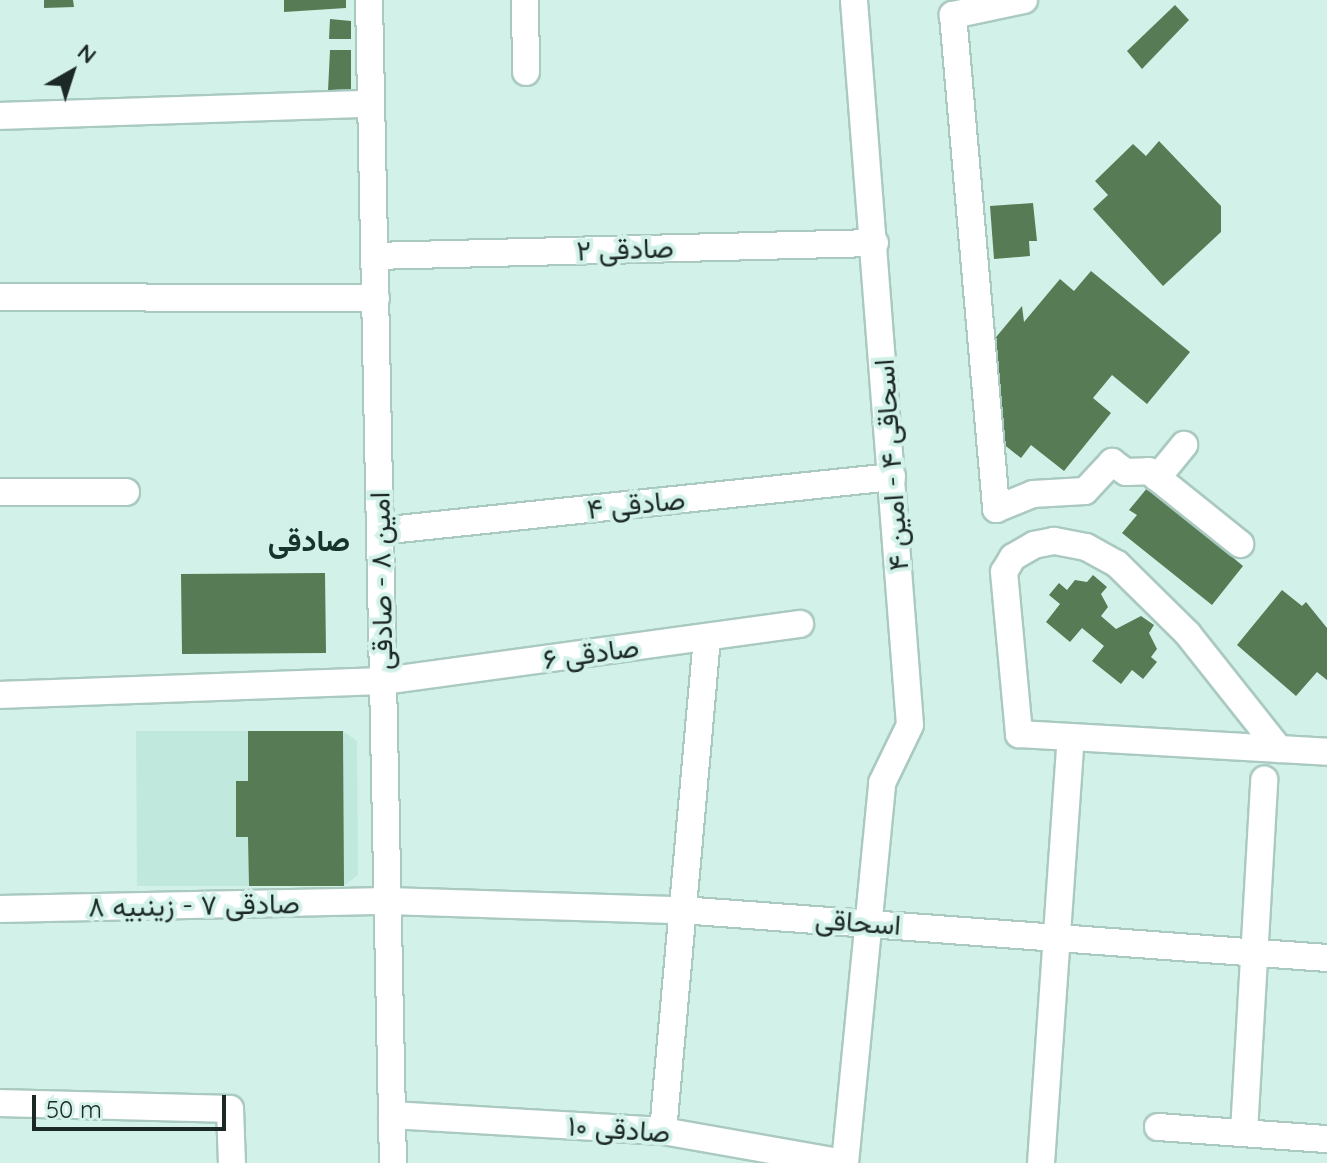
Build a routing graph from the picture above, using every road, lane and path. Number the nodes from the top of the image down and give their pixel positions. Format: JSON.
{"nodes":[{"id":1,"x":369,"y":0,"type":"edge"},
{"id":2,"x":525,"y":0,"type":"edge"},
{"id":3,"x":854,"y":0,"type":"edge"},
{"id":4,"x":1024,"y":0,"type":"edge"},
{"id":5,"x":526,"y":72,"type":"dead end"},
{"id":6,"x":371,"y":104,"type":"junction"},
{"id":7,"x":0,"y":116,"type":"edge"},
{"id":8,"x":875,"y":243,"type":"junction"},
{"id":9,"x":374,"y":256,"type":"junction"},
{"id":10,"x":0,"y":297,"type":"edge"},
{"id":11,"x":376,"y":298,"type":"junction"},
{"id":12,"x":1184,"y":445,"type":"dead end"},
{"id":13,"x":892,"y":477,"type":"junction"},
{"id":14,"x":1157,"y":478,"type":"junction"},
{"id":15,"x":0,"y":492,"type":"edge"},
{"id":16,"x":126,"y":492,"type":"dead end"},
{"id":17,"x":380,"y":531,"type":"junction"},
{"id":18,"x":1240,"y":544,"type":"dead end"},
{"id":19,"x":800,"y":624,"type":"dead end"},
{"id":20,"x":707,"y":637,"type":"junction"},
{"id":21,"x":383,"y":681,"type":"junction"},
{"id":22,"x":0,"y":695,"type":"edge"},
{"id":23,"x":1071,"y":737,"type":"junction"},
{"id":24,"x":1279,"y":749,"type":"junction"},
{"id":25,"x":1327,"y":752,"type":"edge"},
{"id":26,"x":1264,"y":780,"type":"dead end"},
{"id":27,"x":388,"y":901,"type":"junction"},
{"id":28,"x":0,"y":909,"type":"edge"},
{"id":29,"x":681,"y":910,"type":"junction"},
{"id":30,"x":867,"y":923,"type":"junction"},
{"id":31,"x":1058,"y":937,"type":"junction"},
{"id":32,"x":1252,"y":951,"type":"junction"},
{"id":33,"x":1327,"y":958,"type":"edge"},
{"id":34,"x":0,"y":1103,"type":"edge"},
{"id":35,"x":392,"y":1115,"type":"junction"},
{"id":36,"x":1158,"y":1127,"type":"dead end"},
{"id":37,"x":663,"y":1131,"type":"junction"},
{"id":38,"x":1244,"y":1132,"type":"junction"},
{"id":39,"x":1327,"y":1139,"type":"edge"},
{"id":40,"x":232,"y":1163,"type":"edge"},
{"id":41,"x":393,"y":1163,"type":"edge"},
{"id":42,"x":844,"y":1163,"type":"edge"},
{"id":43,"x":1041,"y":1163,"type":"edge"}],
"edges":[{"from":1,"to":6,"type":"street","name":"امین ۸ - صادقی"},
{"from":2,"to":5,"type":"street"},
{"from":3,"to":8,"type":"street","name":"اسحاقی ۴ - امین ۴"},
{"from":4,"to":14,"type":"street"},
{"from":6,"to":7,"type":"street"},
{"from":6,"to":9,"type":"street","name":"امین ۸ - صادقی"},
{"from":8,"to":9,"type":"street","name":"صادقی ۲"},
{"from":8,"to":13,"type":"street","name":"اسحاقی ۴ - امین ۴"},
{"from":9,"to":11,"type":"street","name":"امین ۸ - صادقی"},
{"from":10,"to":11,"type":"street"},
{"from":11,"to":17,"type":"street","name":"امین ۸ - صادقی"},
{"from":12,"to":14,"type":"street"},
{"from":13,"to":17,"type":"street","name":"صادقی ۴"},
{"from":13,"to":30,"type":"street","name":"اسحاقی ۴ - امین ۴"},
{"from":14,"to":18,"type":"street"},
{"from":15,"to":16,"type":"street"},
{"from":17,"to":21,"type":"street","name":"امین ۸ - صادقی"},
{"from":19,"to":20,"type":"street","name":"صادقی ۶"},
{"from":20,"to":21,"type":"street","name":"صادقی ۶"},
{"from":20,"to":29,"type":"street"},
{"from":21,"to":22,"type":"street","name":"صادقی ۶"},
{"from":21,"to":27,"type":"street","name":"امین ۸ - صادقی"},
{"from":23,"to":24,"type":"street"},
{"from":23,"to":24,"type":"street"},
{"from":23,"to":31,"type":"street"},
{"from":24,"to":25,"type":"street"},
{"from":26,"to":32,"type":"street"},
{"from":27,"to":28,"type":"street","name":"صادقی ۷ - زینبیه ۸"},
{"from":27,"to":29,"type":"street","name":"اسحاقی"},
{"from":27,"to":35,"type":"street","name":"امین ۸ - صادقی"},
{"from":29,"to":30,"type":"street","name":"اسحاقی"},
{"from":29,"to":37,"type":"street"},
{"from":30,"to":31,"type":"street","name":"اسحاقی"},
{"from":30,"to":42,"type":"street","name":"اسحاقی ۴ - امین ۴"},
{"from":31,"to":32,"type":"street","name":"اسحاقی"},
{"from":31,"to":43,"type":"street"},
{"from":32,"to":33,"type":"street","name":"اسحاقی"},
{"from":32,"to":38,"type":"street"},
{"from":34,"to":40,"type":"street"},
{"from":35,"to":37,"type":"street","name":"صادقی ۱۰"},
{"from":35,"to":41,"type":"street","name":"امین ۸ - صادقی"},
{"from":36,"to":38,"type":"street"},
{"from":37,"to":42,"type":"street","name":"صادقی ۱۰"},
{"from":38,"to":39,"type":"street"}]}
